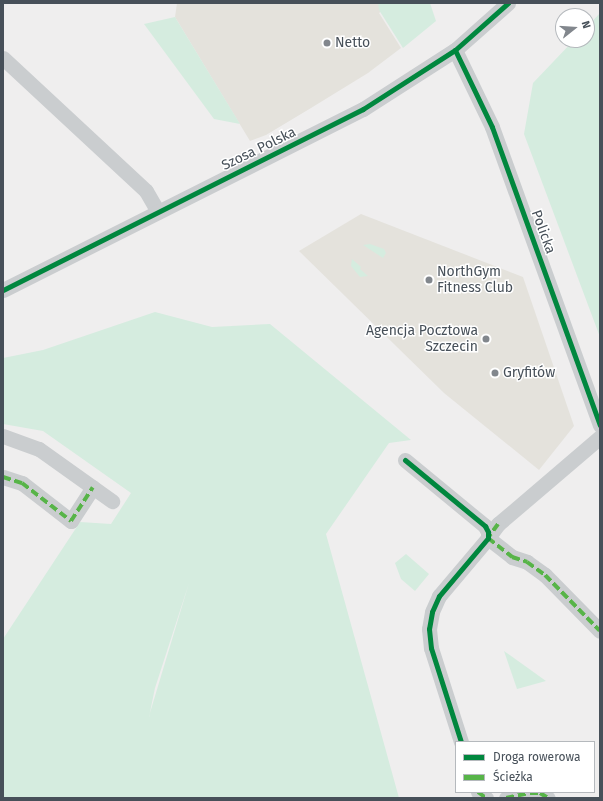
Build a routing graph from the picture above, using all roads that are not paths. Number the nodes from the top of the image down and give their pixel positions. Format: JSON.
{"nodes":[{"id":1,"x":508,"y":3,"type":"edge"},
{"id":2,"x":455,"y":50,"type":"junction"},
{"id":3,"x":3,"y":58,"type":"edge"},
{"id":4,"x":158,"y":212,"type":"junction"},
{"id":5,"x":3,"y":290,"type":"edge"},
{"id":6,"x":600,"y":425,"type":"edge"},
{"id":7,"x":3,"y":436,"type":"edge"},
{"id":8,"x":600,"y":437,"type":"edge"},
{"id":9,"x":405,"y":460,"type":"dead end"},
{"id":10,"x":3,"y":477,"type":"edge"},
{"id":11,"x":93,"y":487,"type":"junction"},
{"id":12,"x":112,"y":501,"type":"dead end"},
{"id":13,"x":488,"y":538,"type":"junction"},
{"id":14,"x":600,"y":630,"type":"edge"},
{"id":15,"x":461,"y":741,"type":"edge"},
{"id":16,"x":506,"y":798,"type":"edge"},
{"id":17,"x":548,"y":798,"type":"edge"}],
"edges":[{"from":1,"to":2,"type":"street","name":"Szosa Polska"},
{"from":2,"to":4,"type":"street","name":"Szosa Polska"},
{"from":2,"to":6,"type":"street","name":"Policka"},
{"from":3,"to":4,"type":"street"},
{"from":4,"to":5,"type":"street","name":"Szosa Polska"},
{"from":7,"to":11,"type":"street"},
{"from":8,"to":13,"type":"street"},
{"from":9,"to":13,"type":"street"},
{"from":10,"to":11,"type":"street"},
{"from":11,"to":12,"type":"street"},
{"from":13,"to":14,"type":"street"},
{"from":13,"to":15,"type":"street"},
{"from":16,"to":17,"type":"street"}]}
